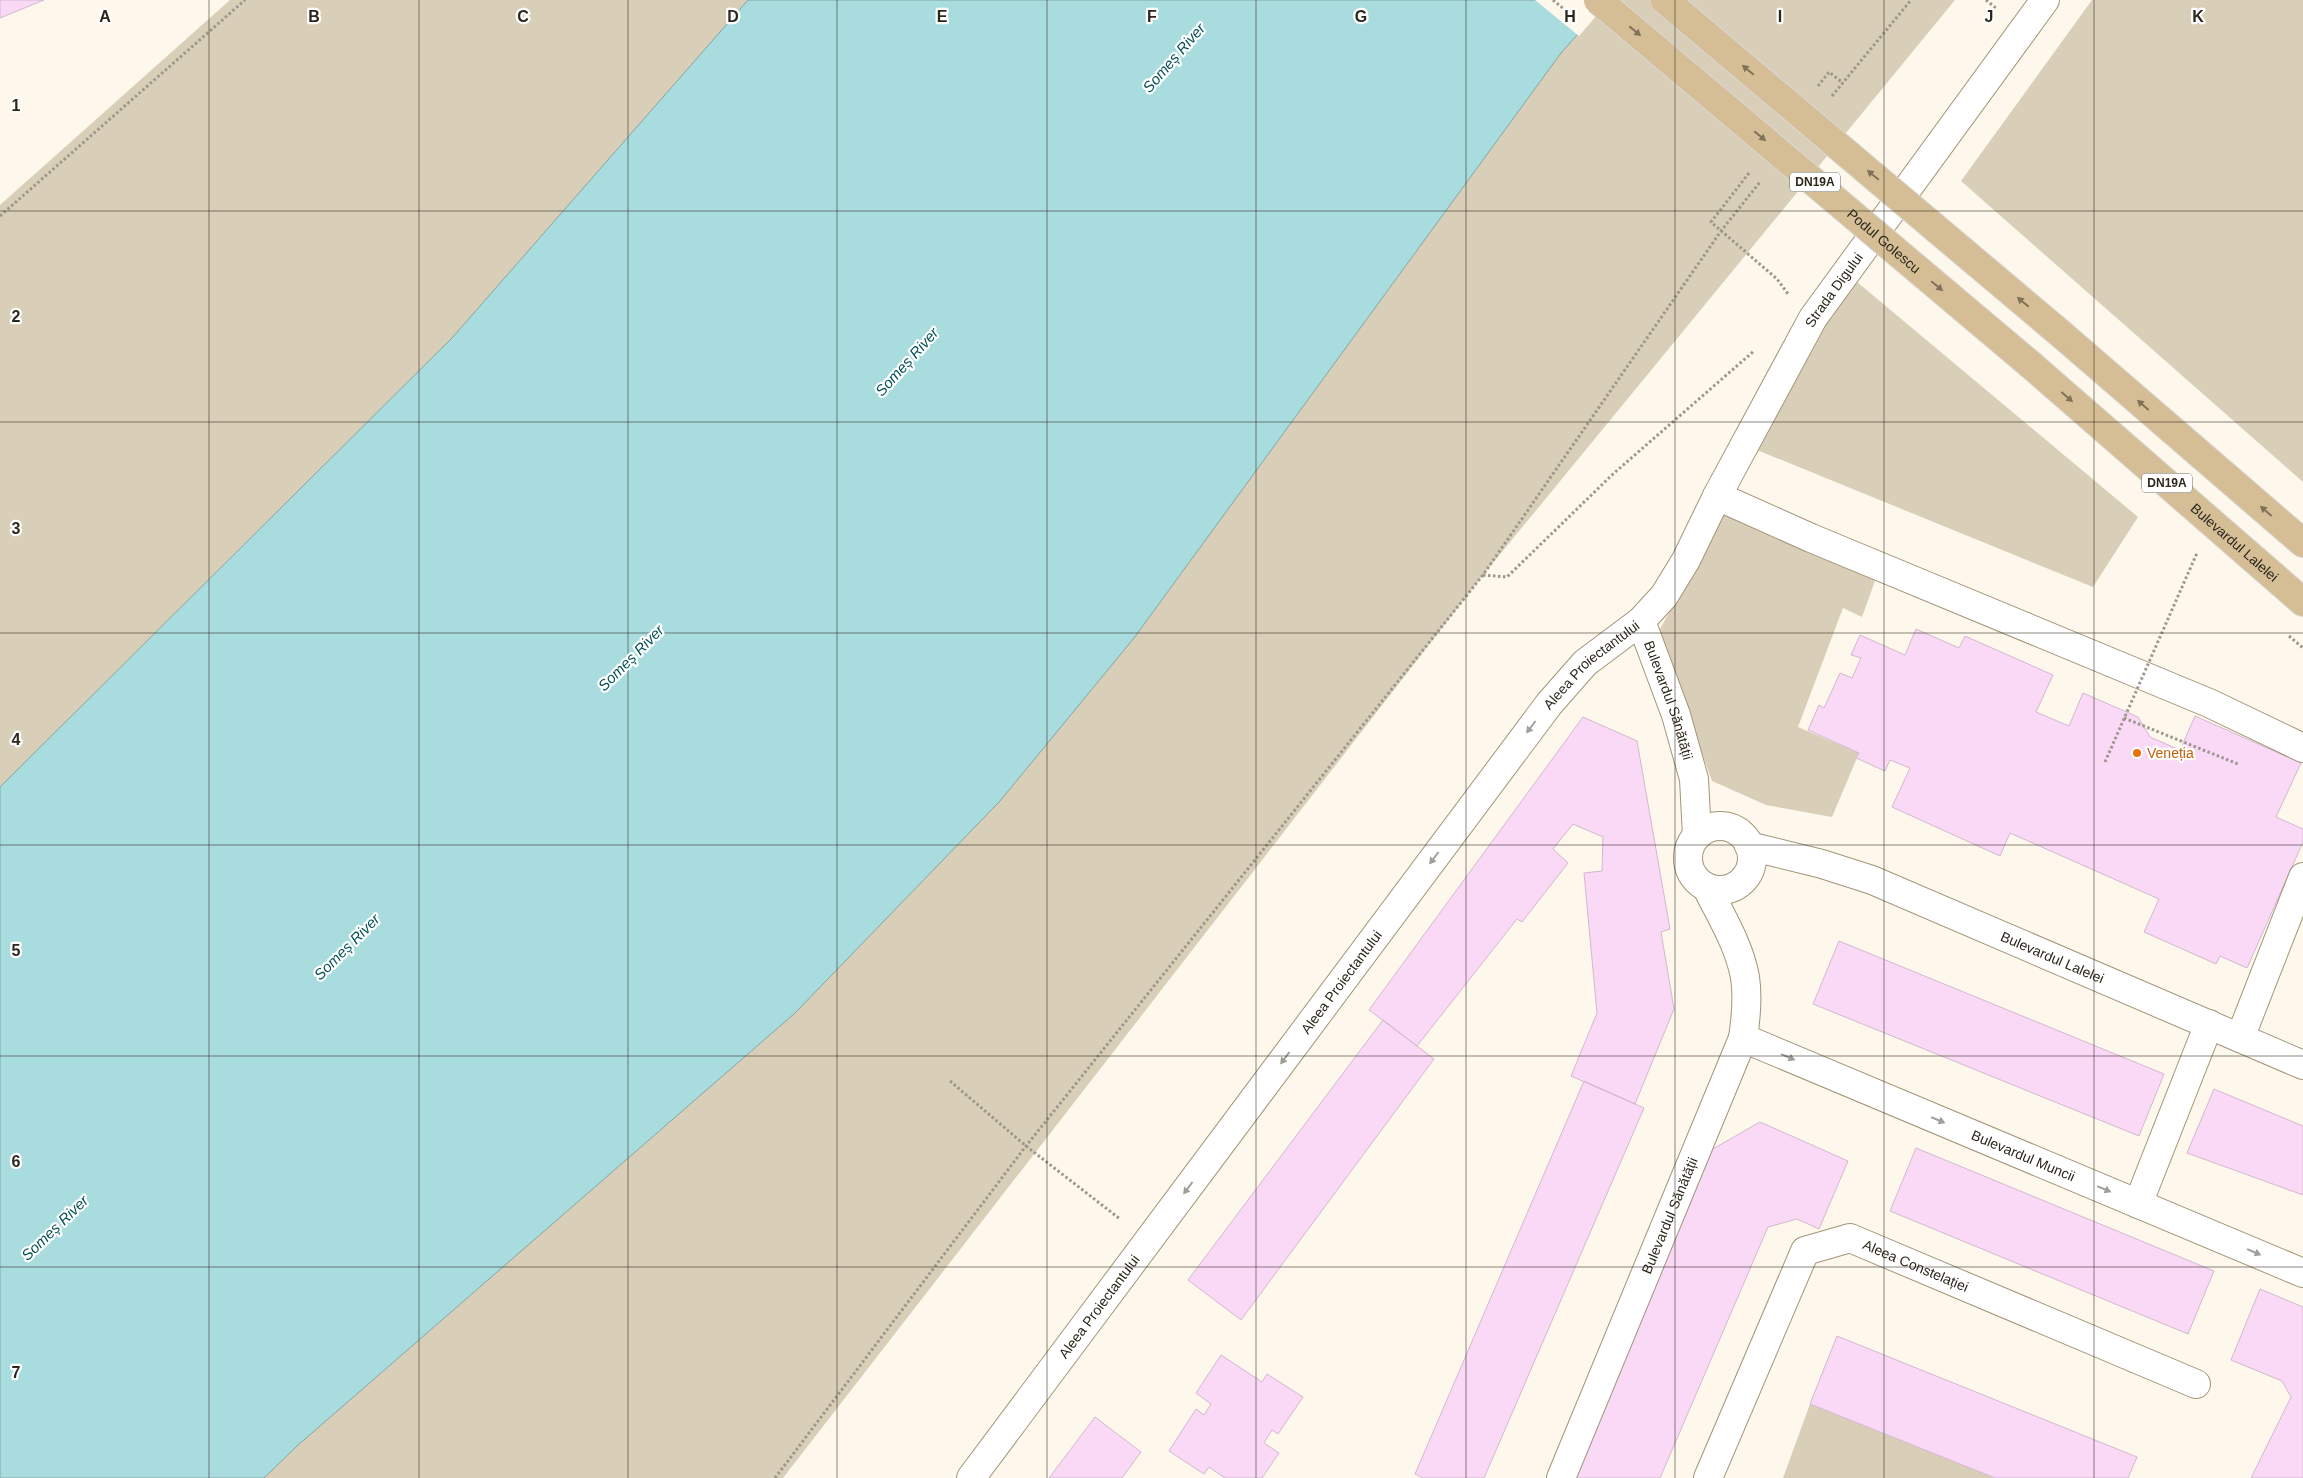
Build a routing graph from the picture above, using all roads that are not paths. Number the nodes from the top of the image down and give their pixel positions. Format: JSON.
{"nodes":[{"id":1,"x":1598,"y":0,"type":"edge"},
{"id":2,"x":1666,"y":0,"type":"edge"},
{"id":3,"x":2045,"y":0,"type":"edge"},
{"id":4,"x":2030,"y":366,"type":"joint"},
{"id":5,"x":1717,"y":496,"type":"junction"},
{"id":6,"x":2303,"y":543,"type":"edge"},
{"id":7,"x":2303,"y":602,"type":"edge"},
{"id":8,"x":1640,"y":621,"type":"junction"},
{"id":9,"x":2303,"y":748,"type":"edge"},
{"id":10,"x":1694,"y":780,"type":"junction"},
{"id":11,"x":1728,"y":828,"type":"junction"},
{"id":12,"x":1697,"y":836,"type":"junction"},
{"id":13,"x":1749,"y":846,"type":"junction"},
{"id":14,"x":1797,"y":860,"type":"junction"},
{"id":15,"x":2303,"y":877,"type":"edge"},
{"id":16,"x":1728,"y":885,"type":"junction"},
{"id":17,"x":2209,"y":1024,"type":"junction"},
{"id":18,"x":1743,"y":1038,"type":"junction"},
{"id":19,"x":2240,"y":1038,"type":"junction"},
{"id":20,"x":2303,"y":1066,"type":"edge"},
{"id":21,"x":2138,"y":1204,"type":"junction"},
{"id":22,"x":2303,"y":1273,"type":"edge"},
{"id":23,"x":2196,"y":1384,"type":"dead end"},
{"id":24,"x":971,"y":1478,"type":"edge"},
{"id":25,"x":1560,"y":1478,"type":"edge"},
{"id":26,"x":1708,"y":1478,"type":"edge"}],
"edges":[{"from":1,"to":4,"type":"main road","name":"Podul Golescu","number":"DN19A","one_way":true,"bridge":true},
{"from":6,"to":2,"type":"main road","number":"DN19A","one_way":true,"bridge":true},
{"from":3,"to":5,"type":"street","name":"Strada Digului"},
{"from":4,"to":7,"type":"main road","name":"Bulevardul Lalelei","number":"DN19A","one_way":true},
{"from":5,"to":8,"type":"street","name":"Aleea Proiectantului"},
{"from":5,"to":9,"type":"street"},
{"from":8,"to":10,"type":"street","name":"Bulevardul Sănătății"},
{"from":8,"to":24,"type":"street","name":"Aleea Proiectantului","one_way":true},
{"from":10,"to":11,"type":"street","name":"Bulevardul Sănătății"},
{"from":10,"to":12,"type":"street","name":"Bulevardul Sănătății"},
{"from":11,"to":12,"type":"street"},
{"from":11,"to":13,"type":"street"},
{"from":12,"to":16,"type":"street"},
{"from":13,"to":14,"type":"street","name":"Bulevardul Lalelei"},
{"from":13,"to":16,"type":"street"},
{"from":14,"to":16,"type":"street","name":"Bulevardul Lalelei"},
{"from":14,"to":17,"type":"street","name":"Bulevardul Lalelei"},
{"from":15,"to":19,"type":"street"},
{"from":16,"to":18,"type":"street","name":"Bulevardul Sănătății"},
{"from":17,"to":19,"type":"street","name":"Bulevardul Lalelei"},
{"from":17,"to":21,"type":"street"},
{"from":18,"to":21,"type":"street","name":"Bulevardul Muncii","one_way":true},
{"from":18,"to":25,"type":"street","name":"Bulevardul Sănătății"},
{"from":19,"to":20,"type":"street","name":"Bulevardul Lalelei"},
{"from":21,"to":22,"type":"street","name":"Bulevardul Muncii","one_way":true},
{"from":23,"to":26,"type":"street","name":"Aleea Constelației"}]}
